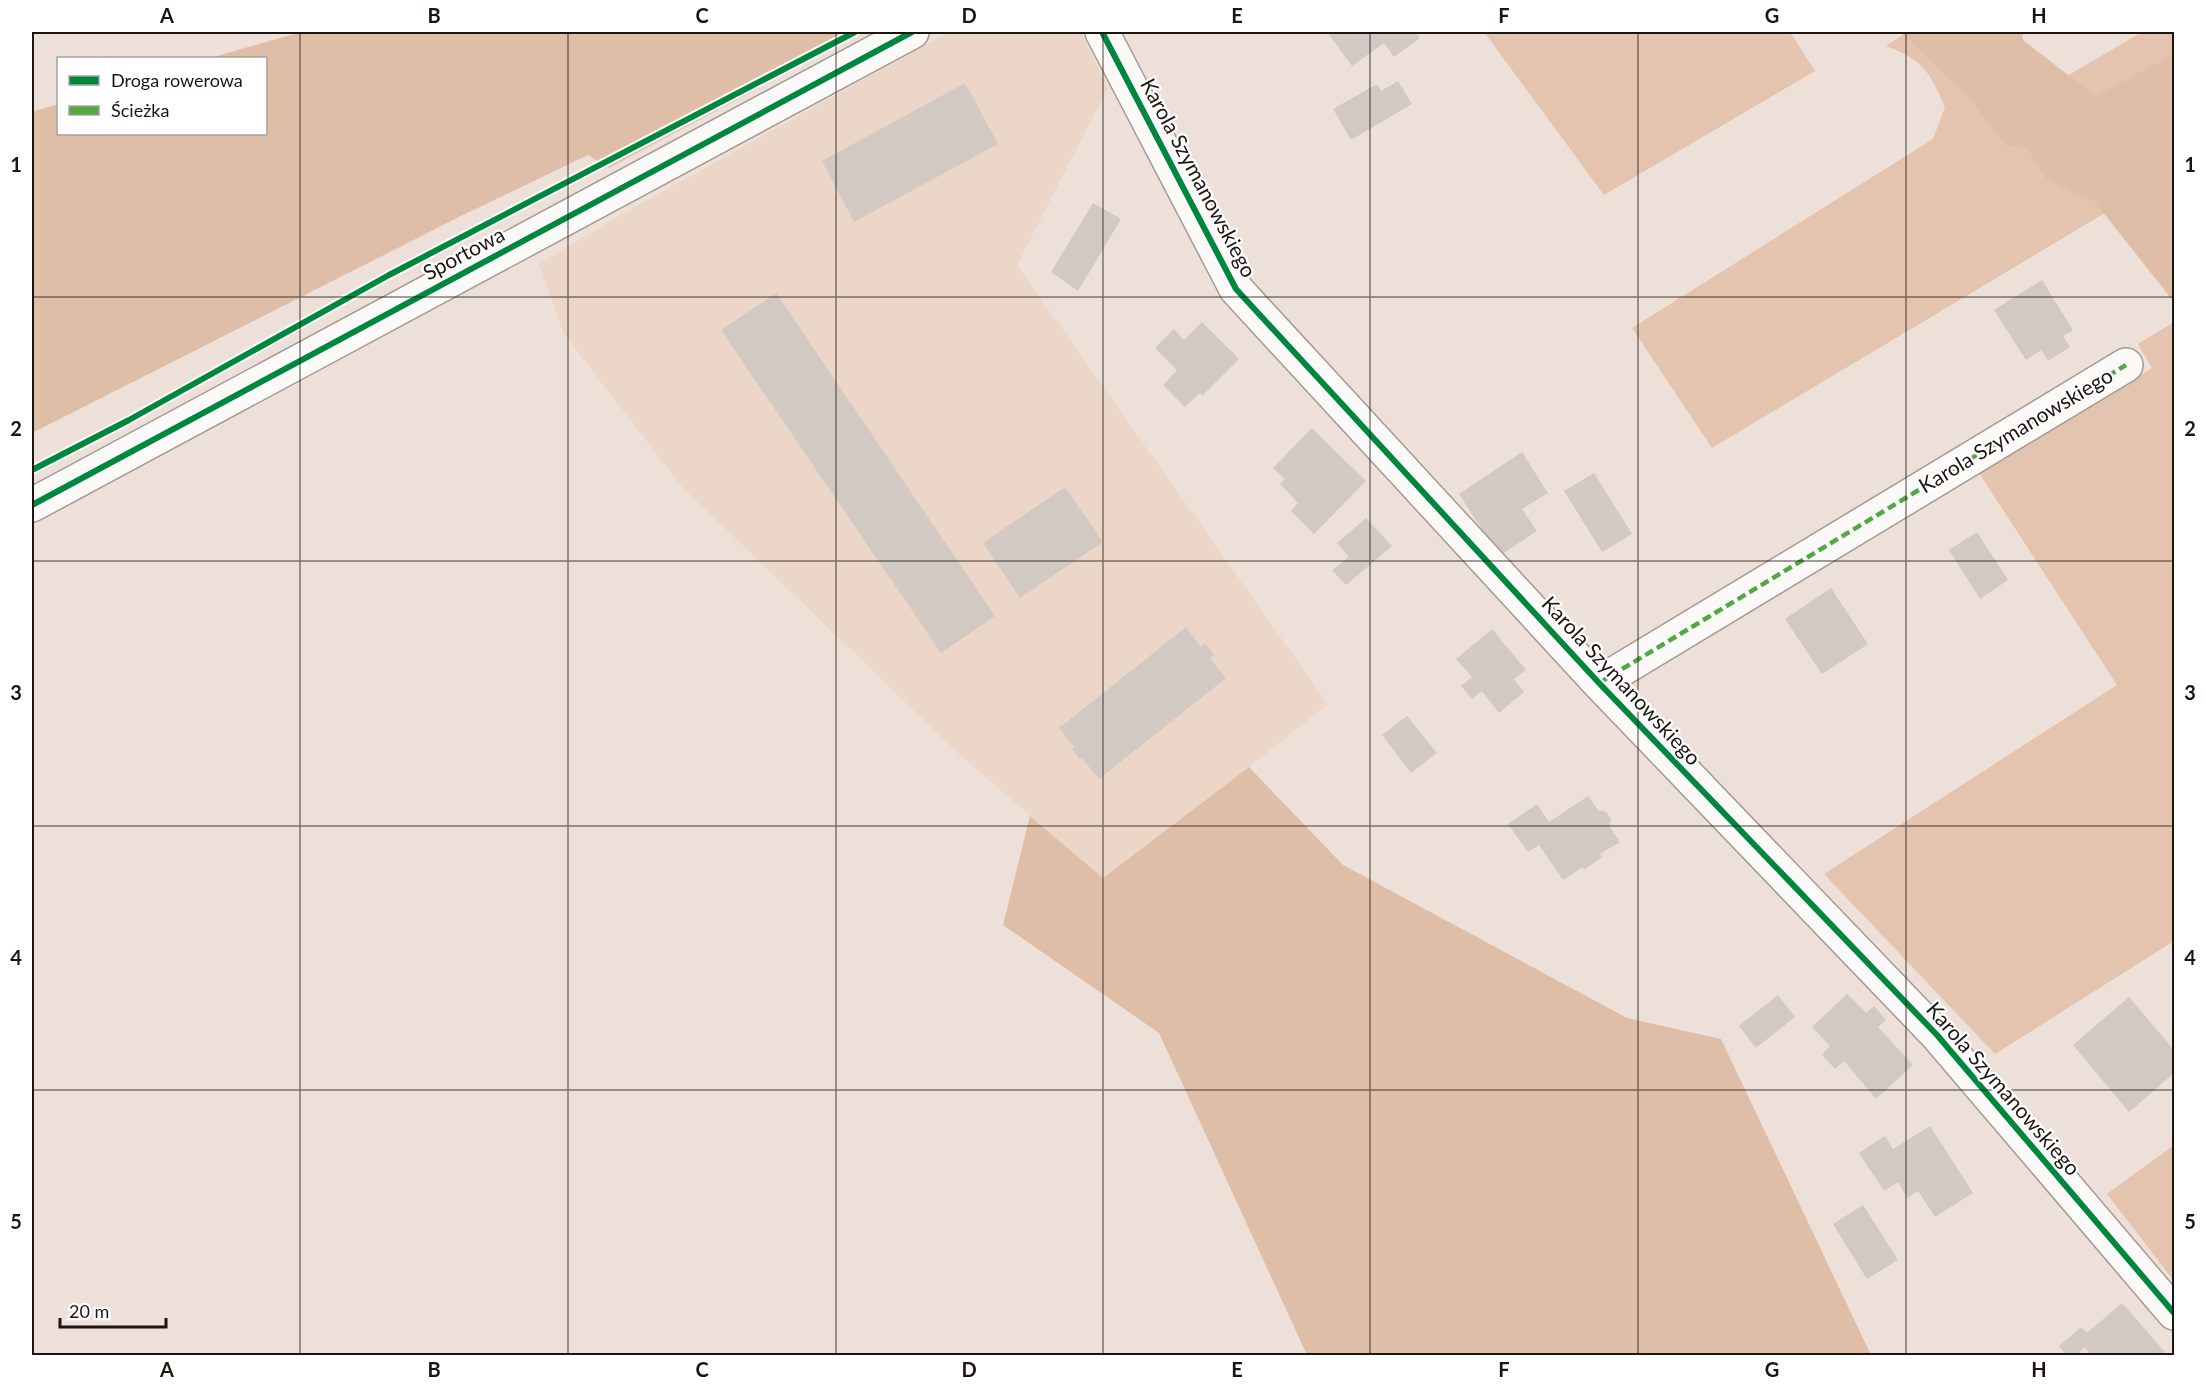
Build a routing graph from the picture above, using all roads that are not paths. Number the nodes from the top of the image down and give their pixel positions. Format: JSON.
{"nodes":[{"id":1,"x":912,"y":32,"type":"edge"},
{"id":2,"x":1102,"y":32,"type":"edge"},
{"id":3,"x":2126,"y":365,"type":"dead end"},
{"id":4,"x":32,"y":505,"type":"edge"},
{"id":5,"x":1599,"y":683,"type":"junction"},
{"id":6,"x":2175,"y":1313,"type":"edge"}],
"edges":[{"from":1,"to":4,"type":"street","name":"Sportowa"},
{"from":2,"to":5,"type":"street","name":"Karola Szymanowskiego"},
{"from":3,"to":5,"type":"street","name":"Karola Szymanowskiego"},
{"from":5,"to":6,"type":"street","name":"Karola Szymanowskiego"}]}
